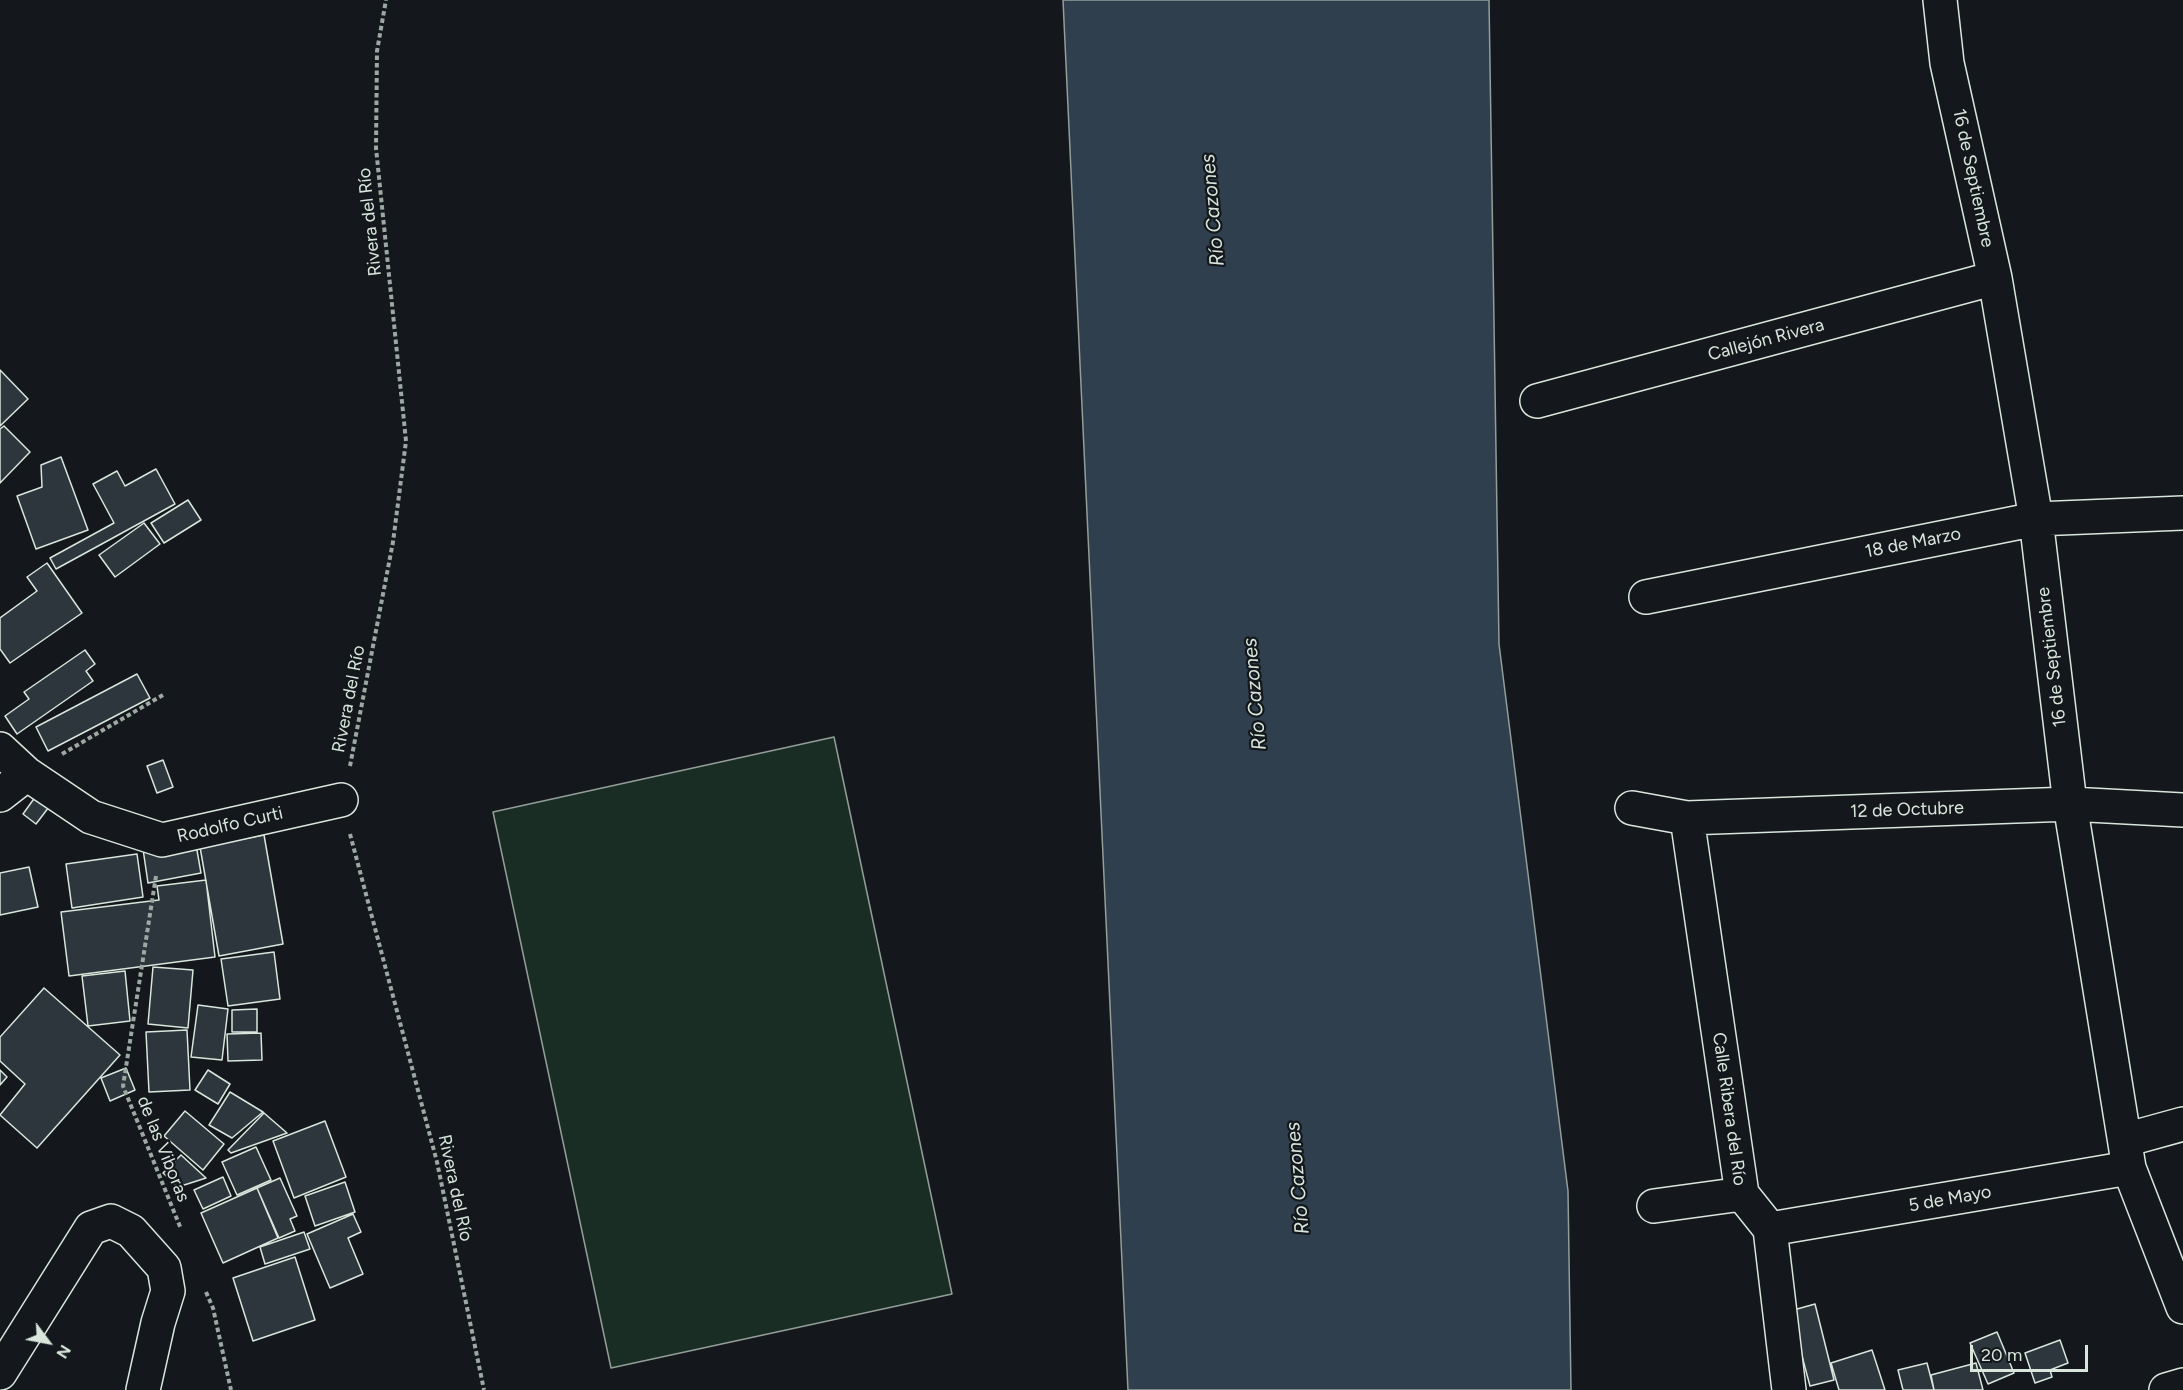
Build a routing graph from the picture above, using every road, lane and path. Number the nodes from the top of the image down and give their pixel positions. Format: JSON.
{"nodes":[{"id":1,"x":386,"y":0,"type":"edge"},
{"id":2,"x":1940,"y":0,"type":"edge"},
{"id":3,"x":1995,"y":278,"type":"junction"},
{"id":4,"x":1537,"y":402,"type":"dead end"},
{"id":5,"x":2183,"y":513,"type":"edge"},
{"id":6,"x":2036,"y":519,"type":"junction"},
{"id":7,"x":1646,"y":597,"type":"dead end"},
{"id":8,"x":163,"y":695,"type":"dead end"},
{"id":9,"x":0,"y":749,"type":"edge"},
{"id":10,"x":27,"y":774,"type":"junction"},
{"id":11,"x":0,"y":795,"type":"edge"},
{"id":12,"x":341,"y":800,"type":"junction"},
{"id":13,"x":2070,"y":804,"type":"junction"},
{"id":14,"x":1632,"y":808,"type":"dead end"},
{"id":15,"x":2183,"y":810,"type":"edge"},
{"id":16,"x":1687,"y":818,"type":"junction"},
{"id":17,"x":162,"y":840,"type":"junction"},
{"id":18,"x":2183,"y":1124,"type":"edge"},
{"id":19,"x":2127,"y":1154,"type":"junction"},
{"id":20,"x":1742,"y":1194,"type":"junction"},
{"id":21,"x":1654,"y":1206,"type":"dead end"},
{"id":22,"x":1770,"y":1229,"type":"junction"},
{"id":23,"x":181,"y":1230,"type":"dead end"},
{"id":24,"x":204,"y":1286,"type":"dead end"},
{"id":25,"x":2183,"y":1307,"type":"edge"},
{"id":26,"x":0,"y":1373,"type":"edge"},
{"id":27,"x":2183,"y":1385,"type":"edge"},
{"id":28,"x":142,"y":1390,"type":"edge"},
{"id":29,"x":231,"y":1390,"type":"edge"},
{"id":30,"x":484,"y":1390,"type":"edge"},
{"id":31,"x":1789,"y":1390,"type":"edge"},
{"id":32,"x":2166,"y":1390,"type":"edge"}],
"edges":[{"from":1,"to":12,"type":"path","name":"Rivera del Río"},
{"from":2,"to":3,"type":"street","name":"16 de Septiembre"},
{"from":3,"to":4,"type":"street","name":"Callejón Rivera"},
{"from":3,"to":6,"type":"street","name":"16 de Septiembre"},
{"from":5,"to":6,"type":"street","name":"18 de Marzo"},
{"from":6,"to":7,"type":"street","name":"18 de Marzo"},
{"from":6,"to":13,"type":"street","name":"16 de Septiembre"},
{"from":8,"to":10,"type":"path"},
{"from":9,"to":10,"type":"street","name":"Rodolfo Curti"},
{"from":10,"to":11,"type":"street"},
{"from":10,"to":17,"type":"street","name":"Rodolfo Curti"},
{"from":12,"to":17,"type":"street","name":"Rodolfo Curti"},
{"from":12,"to":30,"type":"path","name":"Rivera del Río"},
{"from":13,"to":15,"type":"street","name":"12 de Octubre"},
{"from":13,"to":16,"type":"street","name":"12 de Octubre"},
{"from":13,"to":19,"type":"street","name":"16 de Septiembre"},
{"from":14,"to":16,"type":"street","name":"12 de Octubre"},
{"from":16,"to":20,"type":"street","name":"Calle Ribera del Río"},
{"from":17,"to":23,"type":"path","name":"de las Viboras"},
{"from":18,"to":19,"type":"street","name":"5 de Mayo"},
{"from":19,"to":22,"type":"street","name":"5 de Mayo"},
{"from":19,"to":25,"type":"street","name":"16 de Septiembre"},
{"from":20,"to":21,"type":"street"},
{"from":20,"to":22,"type":"street","name":"Calle Ribera del Río"},
{"from":22,"to":31,"type":"street"},
{"from":24,"to":29,"type":"path"},
{"from":26,"to":28,"type":"street"},
{"from":27,"to":32,"type":"street"}]}
